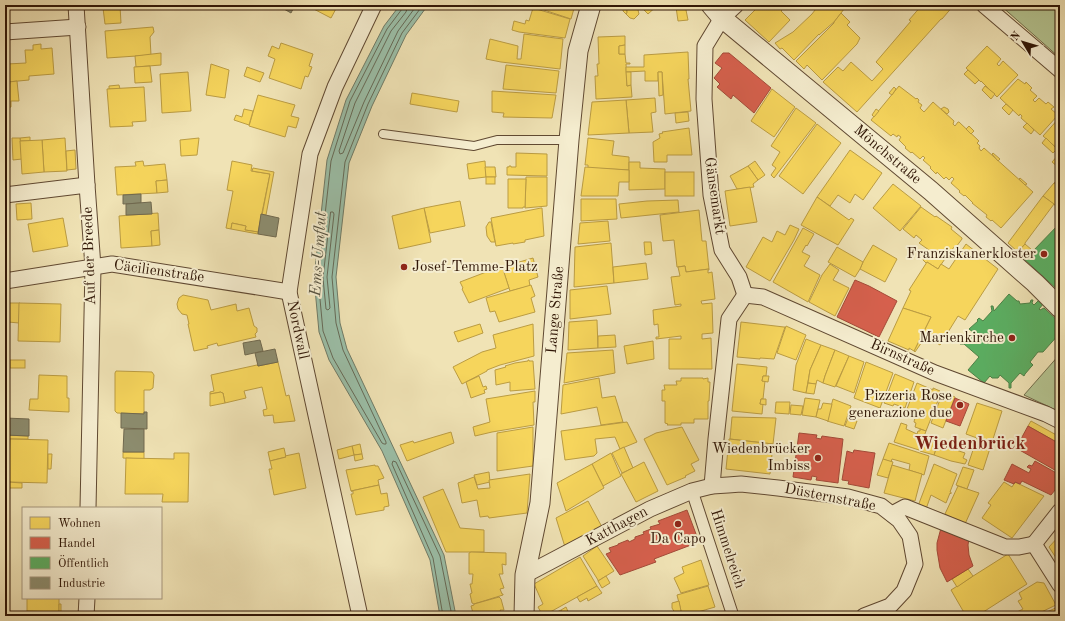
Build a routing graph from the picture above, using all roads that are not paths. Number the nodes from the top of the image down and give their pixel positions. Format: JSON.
{"nodes":[{"id":1,"x":76,"y":5,"type":"edge"},
{"id":2,"x":374,"y":5,"type":"edge"},
{"id":3,"x":591,"y":5,"type":"edge"},
{"id":4,"x":736,"y":5,"type":"edge"},
{"id":5,"x":984,"y":5,"type":"edge"},
{"id":6,"x":716,"y":12,"type":"edge"},
{"id":7,"x":78,"y":27,"type":"junction"},
{"id":8,"x":5,"y":32,"type":"edge"},
{"id":9,"x":1060,"y":70,"type":"edge"},
{"id":10,"x":383,"y":134,"type":"dead end"},
{"id":11,"x":569,"y":140,"type":"junction"},
{"id":12,"x":87,"y":185,"type":"junction"},
{"id":13,"x":5,"y":194,"type":"edge"},
{"id":14,"x":93,"y":267,"type":"junction"},
{"id":15,"x":5,"y":281,"type":"edge"},
{"id":16,"x":289,"y":292,"type":"junction"},
{"id":17,"x":745,"y":295,"type":"junction"},
{"id":18,"x":1060,"y":308,"type":"edge"},
{"id":19,"x":1060,"y":421,"type":"edge"},
{"id":20,"x":712,"y":486,"type":"junction"},
{"id":21,"x":692,"y":491,"type":"junction"},
{"id":22,"x":88,"y":507,"type":"edge"},
{"id":23,"x":1060,"y":511,"type":"edge"},
{"id":24,"x":892,"y":514,"type":"junction"},
{"id":25,"x":1034,"y":544,"type":"junction"},
{"id":26,"x":525,"y":575,"type":"junction"},
{"id":27,"x":1060,"y":585,"type":"edge"},
{"id":28,"x":87,"y":599,"type":"edge"},
{"id":29,"x":86,"y":616,"type":"edge"},
{"id":30,"x":360,"y":616,"type":"edge"},
{"id":31,"x":524,"y":616,"type":"edge"},
{"id":32,"x":732,"y":616,"type":"edge"},
{"id":33,"x":864,"y":616,"type":"edge"}],
"edges":[{"from":1,"to":7,"type":"street","name":"Auf der Breede"},
{"from":2,"to":16,"type":"street","name":"Nordwall"},
{"from":3,"to":11,"type":"street","name":"Lange Straße"},
{"from":4,"to":6,"type":"street","name":"Gänsemarkt"},
{"from":5,"to":9,"type":"street"},
{"from":6,"to":17,"type":"street","name":"Gänsemarkt"},
{"from":6,"to":18,"type":"street","name":"Mönchstraße"},
{"from":7,"to":8,"type":"street"},
{"from":7,"to":12,"type":"street","name":"Auf der Breede"},
{"from":10,"to":11,"type":"lane"},
{"from":11,"to":26,"type":"street","name":"Lange Straße"},
{"from":12,"to":13,"type":"street"},
{"from":12,"to":14,"type":"street","name":"Auf der Breede"},
{"from":14,"to":15,"type":"street","name":"Cäcilienstraße"},
{"from":14,"to":16,"type":"street","name":"Cäcilienstraße"},
{"from":14,"to":22,"type":"street","name":"Auf der Breede"},
{"from":16,"to":30,"type":"street","name":"Nordwall"},
{"from":17,"to":19,"type":"street","name":"Birnstraße"},
{"from":17,"to":20,"type":"street"},
{"from":20,"to":21,"type":"street","name":"Katthagen"},
{"from":20,"to":24,"type":"street","name":"Düsternstraße"},
{"from":21,"to":26,"type":"street","name":"Katthagen"},
{"from":21,"to":32,"type":"street","name":"Himmelreich"},
{"from":23,"to":25,"type":"street"},
{"from":24,"to":25,"type":"street","name":"Düsternstraße"},
{"from":24,"to":33,"type":"street"},
{"from":25,"to":27,"type":"street"},
{"from":26,"to":31,"type":"street","name":"Lange Straße"},
{"from":28,"to":29,"type":"street"}]}
